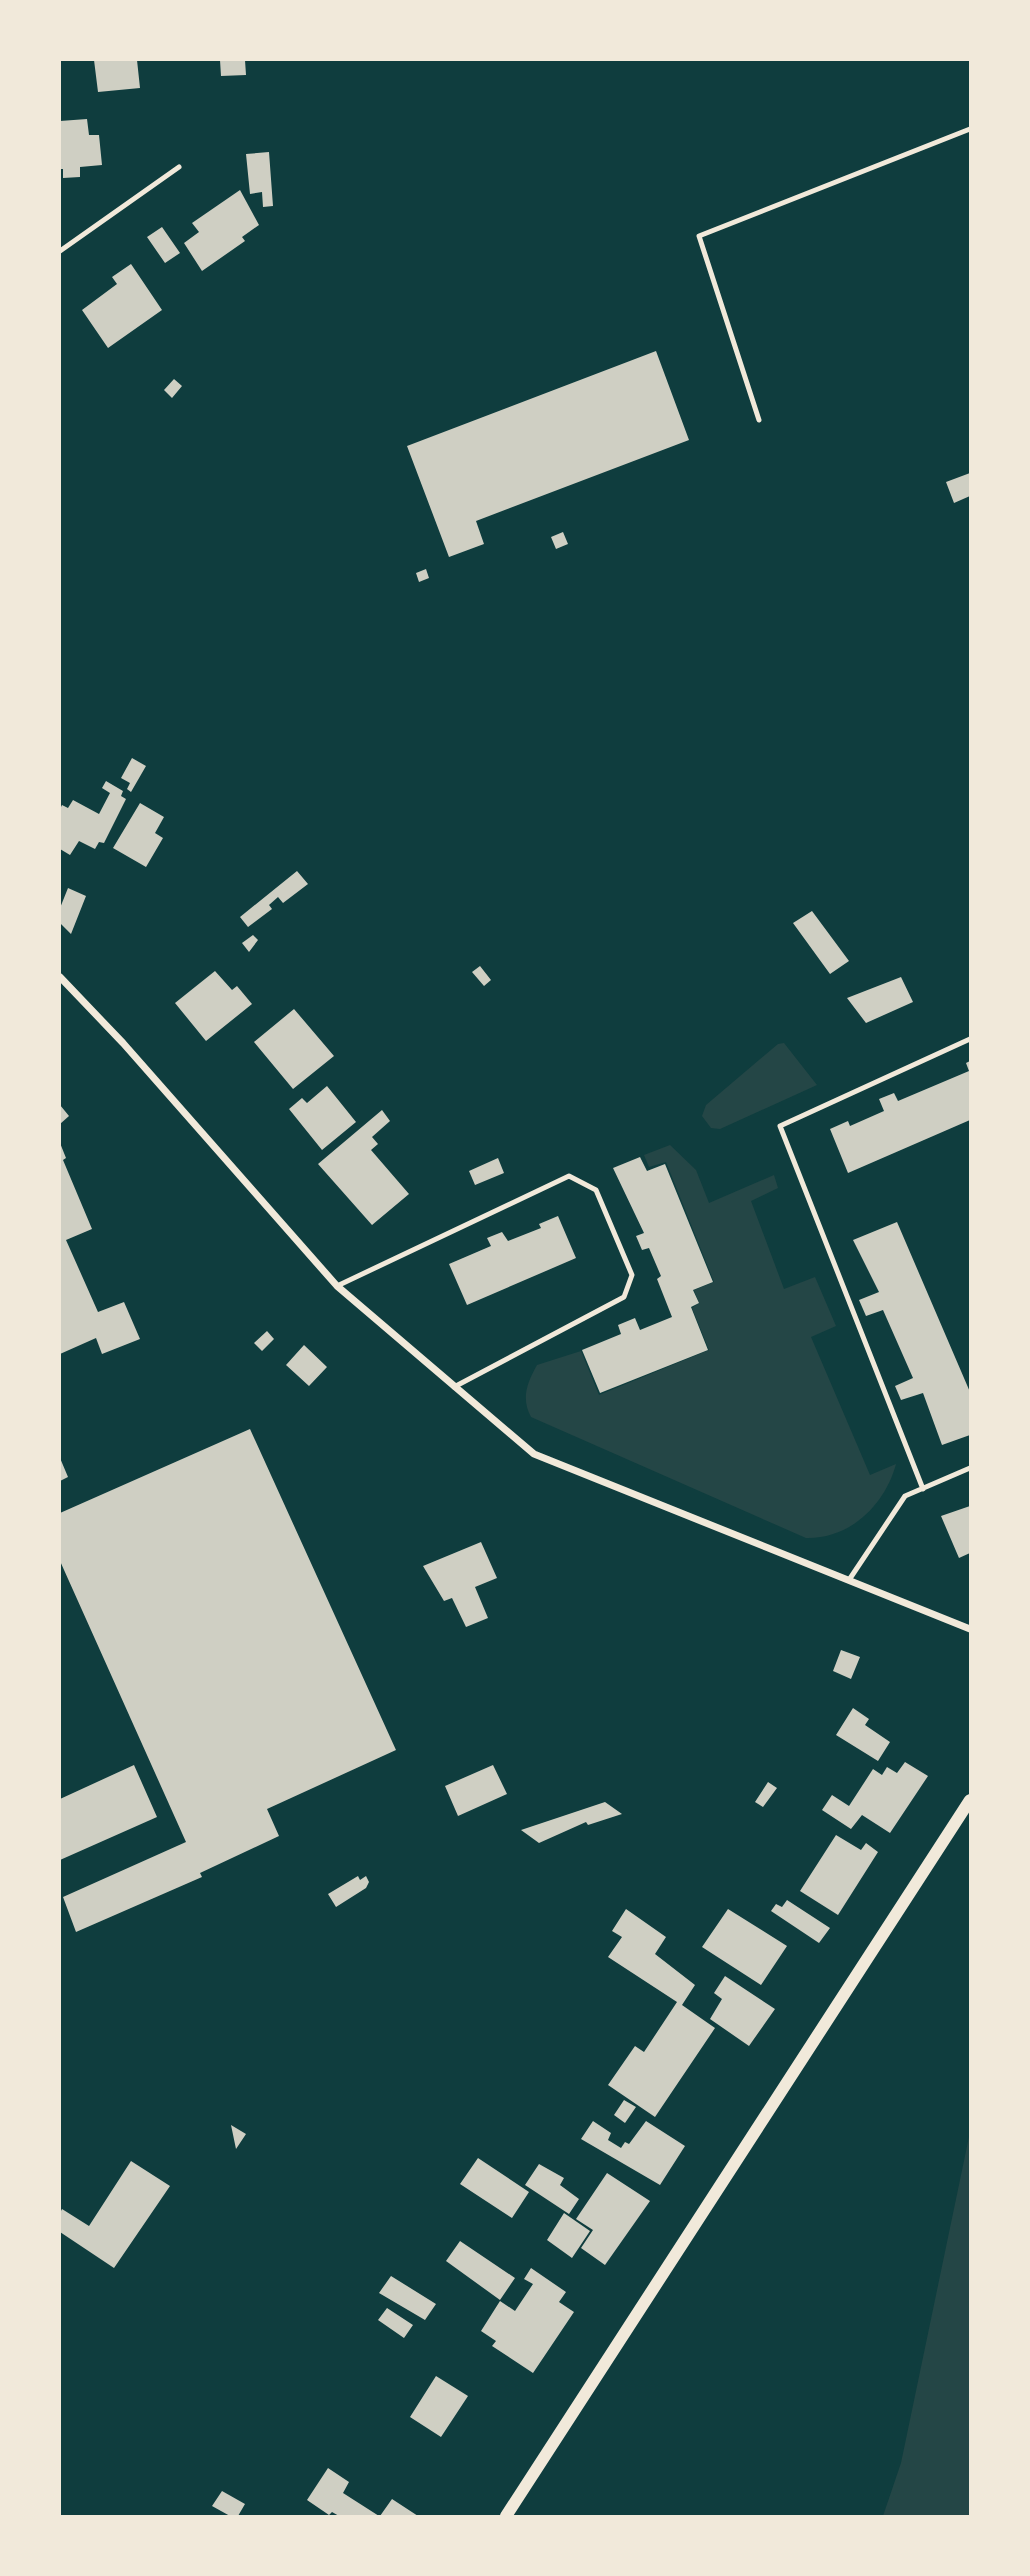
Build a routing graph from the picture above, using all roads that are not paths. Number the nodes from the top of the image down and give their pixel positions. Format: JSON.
{"nodes":[{"id":1,"x":971,"y":129,"type":"edge"},
{"id":2,"x":179,"y":167,"type":"dead end"},
{"id":3,"x":60,"y":251,"type":"edge"},
{"id":4,"x":759,"y":420,"type":"dead end"},
{"id":5,"x":60,"y":977,"type":"edge"},
{"id":6,"x":971,"y":1039,"type":"edge"},
{"id":7,"x":337,"y":1286,"type":"junction"},
{"id":8,"x":454,"y":1387,"type":"junction"},
{"id":9,"x":971,"y":1468,"type":"edge"},
{"id":10,"x":923,"y":1489,"type":"junction"},
{"id":11,"x":849,"y":1580,"type":"junction"},
{"id":12,"x":971,"y":1629,"type":"edge"},
{"id":13,"x":971,"y":1800,"type":"edge"},
{"id":14,"x":506,"y":2516,"type":"edge"}],
"edges":[{"from":1,"to":4,"type":"lane"},
{"from":2,"to":3,"type":"lane"},
{"from":5,"to":7,"type":"street"},
{"from":6,"to":10,"type":"lane"},
{"from":7,"to":8,"type":"street"},
{"from":7,"to":8,"type":"lane"},
{"from":8,"to":11,"type":"street"},
{"from":9,"to":10,"type":"lane"},
{"from":10,"to":11,"type":"lane"},
{"from":11,"to":12,"type":"street"},
{"from":13,"to":14,"type":"street"}]}
